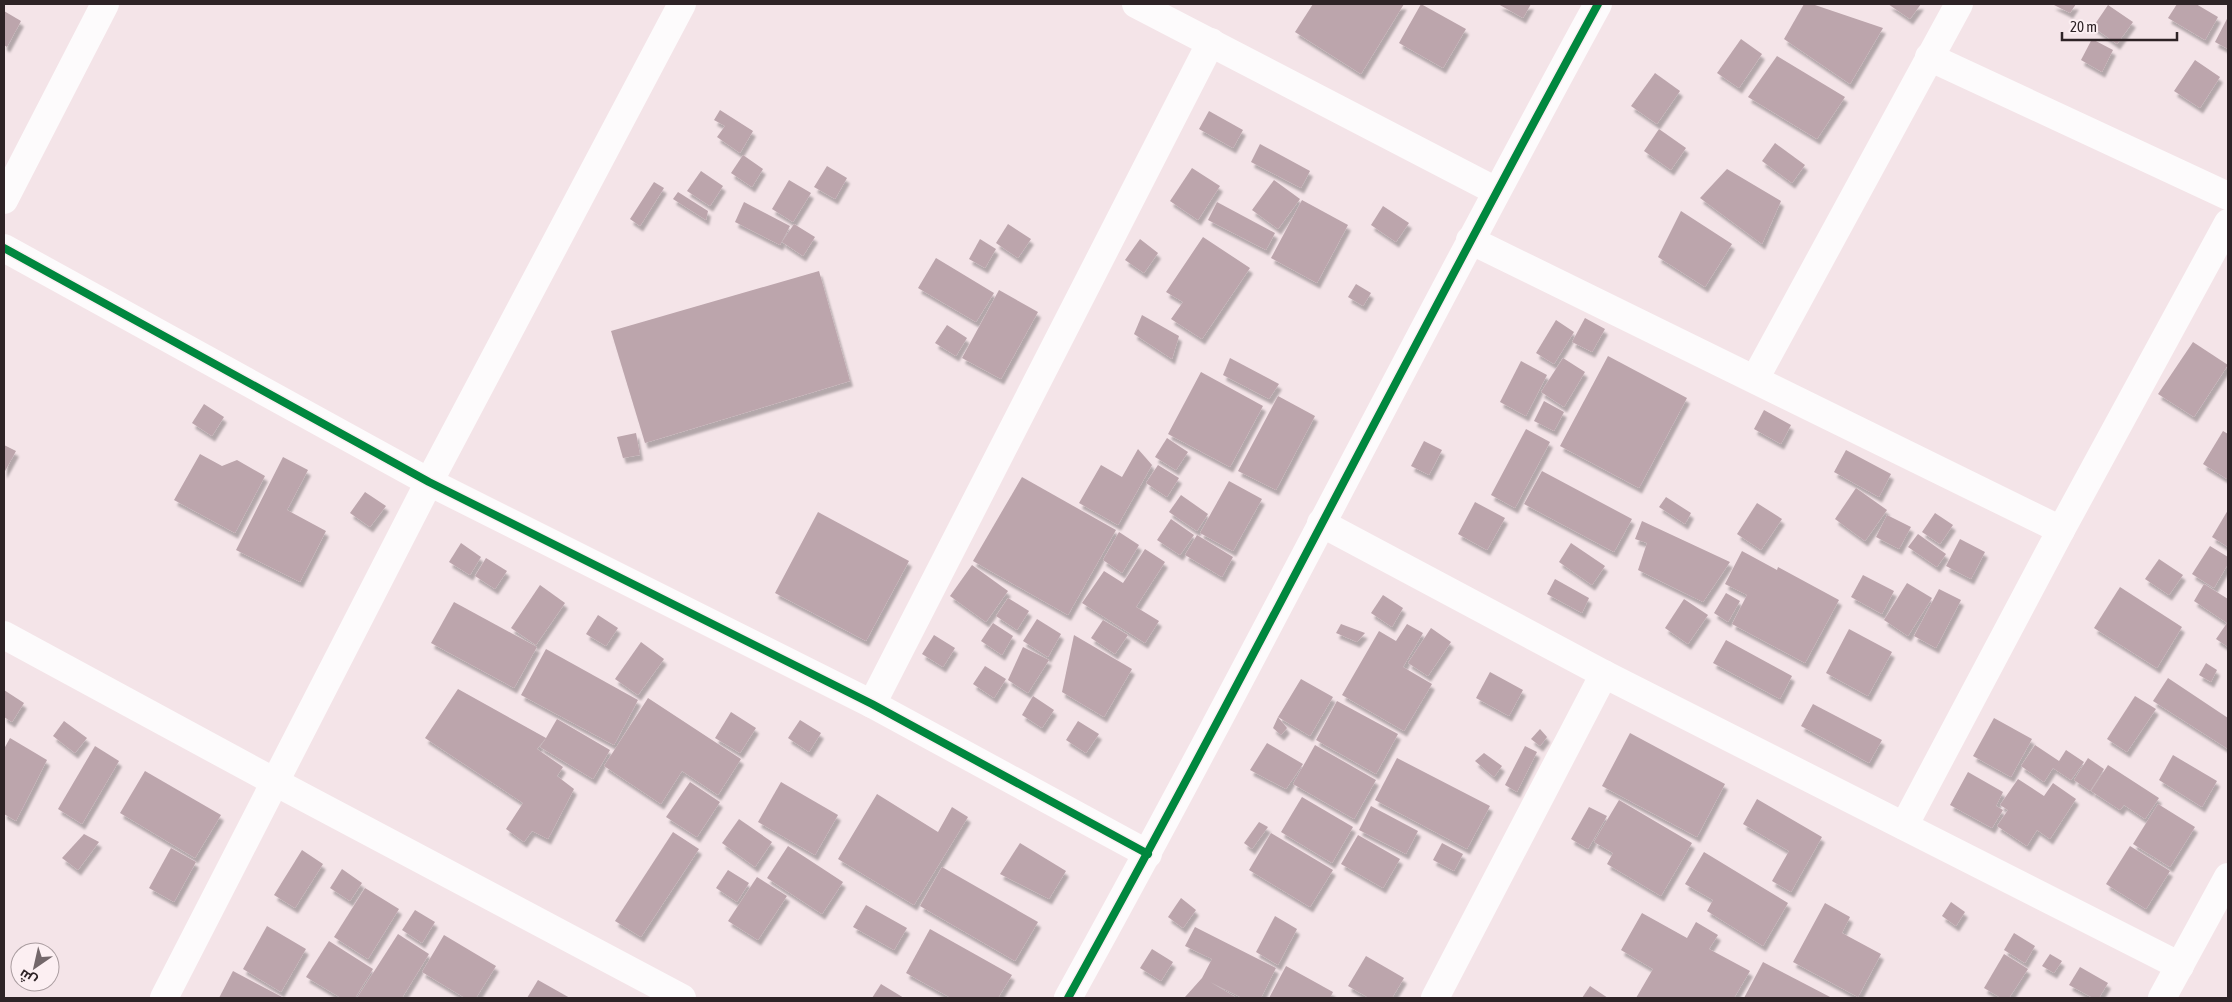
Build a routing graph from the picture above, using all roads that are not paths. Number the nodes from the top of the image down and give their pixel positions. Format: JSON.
{"nodes":[{"id":1,"x":105,"y":4,"type":"edge"},
{"id":2,"x":682,"y":4,"type":"edge"},
{"id":3,"x":1136,"y":4,"type":"edge"},
{"id":4,"x":1598,"y":4,"type":"edge"},
{"id":5,"x":1959,"y":4,"type":"edge"},
{"id":6,"x":1211,"y":42,"type":"junction"},
{"id":7,"x":1929,"y":57,"type":"junction"},
{"id":8,"x":1496,"y":191,"type":"junction"},
{"id":9,"x":2228,"y":196,"type":"edge"},
{"id":10,"x":4,"y":200,"type":"edge"},
{"id":11,"x":2228,"y":223,"type":"edge"},
{"id":12,"x":1470,"y":240,"type":"junction"},
{"id":13,"x":4,"y":248,"type":"edge"},
{"id":14,"x":1755,"y":379,"type":"junction"},
{"id":15,"x":429,"y":482,"type":"junction"},
{"id":16,"x":1322,"y":524,"type":"junction"},
{"id":17,"x":2061,"y":530,"type":"junction"},
{"id":18,"x":4,"y":635,"type":"edge"},
{"id":19,"x":1604,"y":674,"type":"junction"},
{"id":20,"x":872,"y":704,"type":"junction"},
{"id":21,"x":275,"y":782,"type":"junction"},
{"id":22,"x":1904,"y":826,"type":"junction"},
{"id":23,"x":1148,"y":854,"type":"junction"},
{"id":24,"x":2228,"y":877,"type":"edge"},
{"id":25,"x":2180,"y":966,"type":"junction"},
{"id":26,"x":164,"y":998,"type":"edge"},
{"id":27,"x":682,"y":998,"type":"edge"},
{"id":28,"x":1068,"y":998,"type":"edge"},
{"id":29,"x":1435,"y":998,"type":"edge"},
{"id":30,"x":2162,"y":998,"type":"edge"}],
"edges":[{"from":1,"to":10,"type":"street"},
{"from":2,"to":15,"type":"street"},
{"from":3,"to":6,"type":"street"},
{"from":4,"to":8,"type":"street"},
{"from":5,"to":7,"type":"street"},
{"from":6,"to":8,"type":"street"},
{"from":6,"to":20,"type":"street"},
{"from":7,"to":9,"type":"street"},
{"from":7,"to":14,"type":"street"},
{"from":8,"to":12,"type":"street"},
{"from":11,"to":17,"type":"street"},
{"from":12,"to":14,"type":"street"},
{"from":12,"to":16,"type":"street"},
{"from":13,"to":15,"type":"street"},
{"from":14,"to":17,"type":"street"},
{"from":15,"to":20,"type":"street"},
{"from":15,"to":21,"type":"street"},
{"from":16,"to":19,"type":"street"},
{"from":16,"to":23,"type":"street"},
{"from":17,"to":22,"type":"street"},
{"from":18,"to":21,"type":"street"},
{"from":19,"to":22,"type":"street"},
{"from":19,"to":29,"type":"street"},
{"from":20,"to":23,"type":"street"},
{"from":21,"to":26,"type":"street"},
{"from":21,"to":27,"type":"street"},
{"from":22,"to":25,"type":"street"},
{"from":23,"to":28,"type":"street"},
{"from":24,"to":25,"type":"street"},
{"from":25,"to":30,"type":"street"}]}
